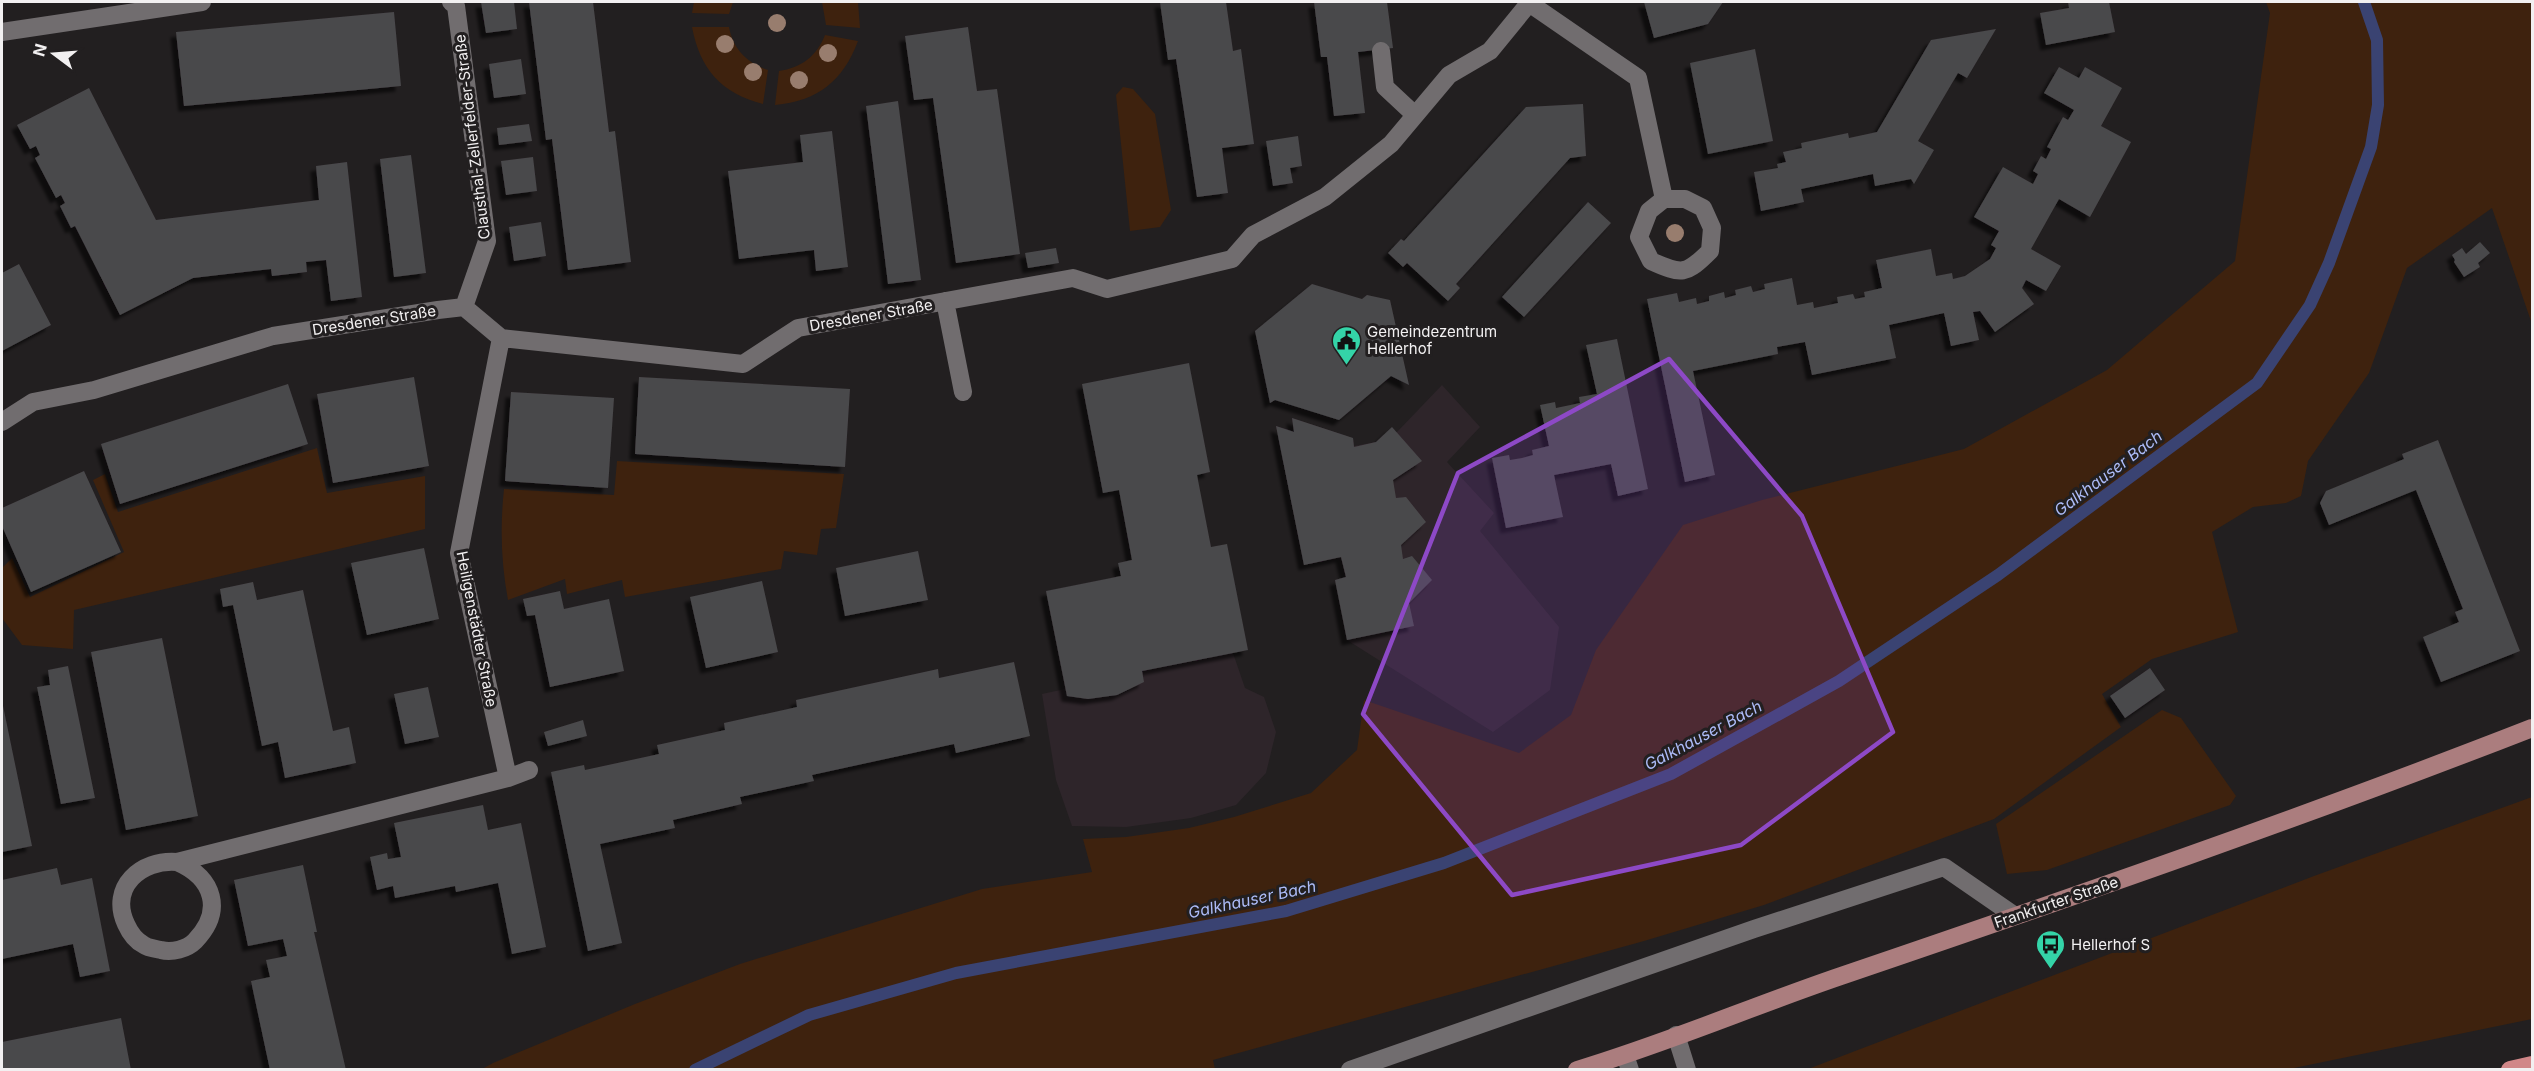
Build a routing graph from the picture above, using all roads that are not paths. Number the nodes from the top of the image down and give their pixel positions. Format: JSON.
{"nodes":[{"id":1,"x":202,"y":2,"type":"edge"},
{"id":2,"x":452,"y":2,"type":"edge"},
{"id":3,"x":1529,"y":2,"type":"edge"},
{"id":4,"x":2,"y":32,"type":"edge"},
{"id":5,"x":1381,"y":51,"type":"dead end"},
{"id":6,"x":1415,"y":116,"type":"junction"},
{"id":7,"x":1664,"y":199,"type":"junction"},
{"id":8,"x":945,"y":301,"type":"junction"},
{"id":9,"x":464,"y":307,"type":"junction"},
{"id":10,"x":501,"y":338,"type":"junction"},
{"id":11,"x":963,"y":392,"type":"dead end"},
{"id":12,"x":2,"y":422,"type":"edge"},
{"id":13,"x":2532,"y":728,"type":"edge"},
{"id":14,"x":530,"y":770,"type":"dead end"},
{"id":15,"x":508,"y":778,"type":"junction"},
{"id":16,"x":177,"y":862,"type":"junction"},
{"id":17,"x":2015,"y":916,"type":"junction"},
{"id":18,"x":1676,"y":1035,"type":"junction"},
{"id":19,"x":1628,"y":1062,"type":"edge"},
{"id":20,"x":2532,"y":1065,"type":"edge"},
{"id":21,"x":1350,"y":1070,"type":"edge"},
{"id":22,"x":1577,"y":1070,"type":"edge"},
{"id":23,"x":1687,"y":1070,"type":"edge"},
{"id":24,"x":2510,"y":1070,"type":"edge"}],
"edges":[{"from":1,"to":4,"type":"street"},
{"from":2,"to":9,"type":"street","name":"Clausthal-Zellerfelder-Straße"},
{"from":3,"to":6,"type":"street","name":"Dresdener Straße"},
{"from":3,"to":7,"type":"street","name":"Dresdener Straße"},
{"from":5,"to":6,"type":"street"},
{"from":6,"to":8,"type":"street","name":"Dresdener Straße"},
{"from":7,"to":7,"type":"street"},
{"from":8,"to":10,"type":"street","name":"Dresdener Straße"},
{"from":8,"to":11,"type":"street"},
{"from":9,"to":10,"type":"street"},
{"from":9,"to":12,"type":"street","name":"Dresdener Straße"},
{"from":10,"to":15,"type":"street","name":"Heiligenstädter Straße"},
{"from":13,"to":17,"type":"main road","name":"Frankfurter Straße"},
{"from":14,"to":15,"type":"street"},
{"from":15,"to":16,"type":"street"},
{"from":16,"to":16,"type":"street"},
{"from":17,"to":18,"type":"main road","name":"Frankfurter Straße"},
{"from":17,"to":21,"type":"street"},
{"from":18,"to":19,"type":"main road","name":"Frankfurter Straße"},
{"from":18,"to":23,"type":"street"},
{"from":19,"to":22,"type":"main road","name":"Frankfurter Straße"},
{"from":20,"to":24,"type":"highway"}]}
